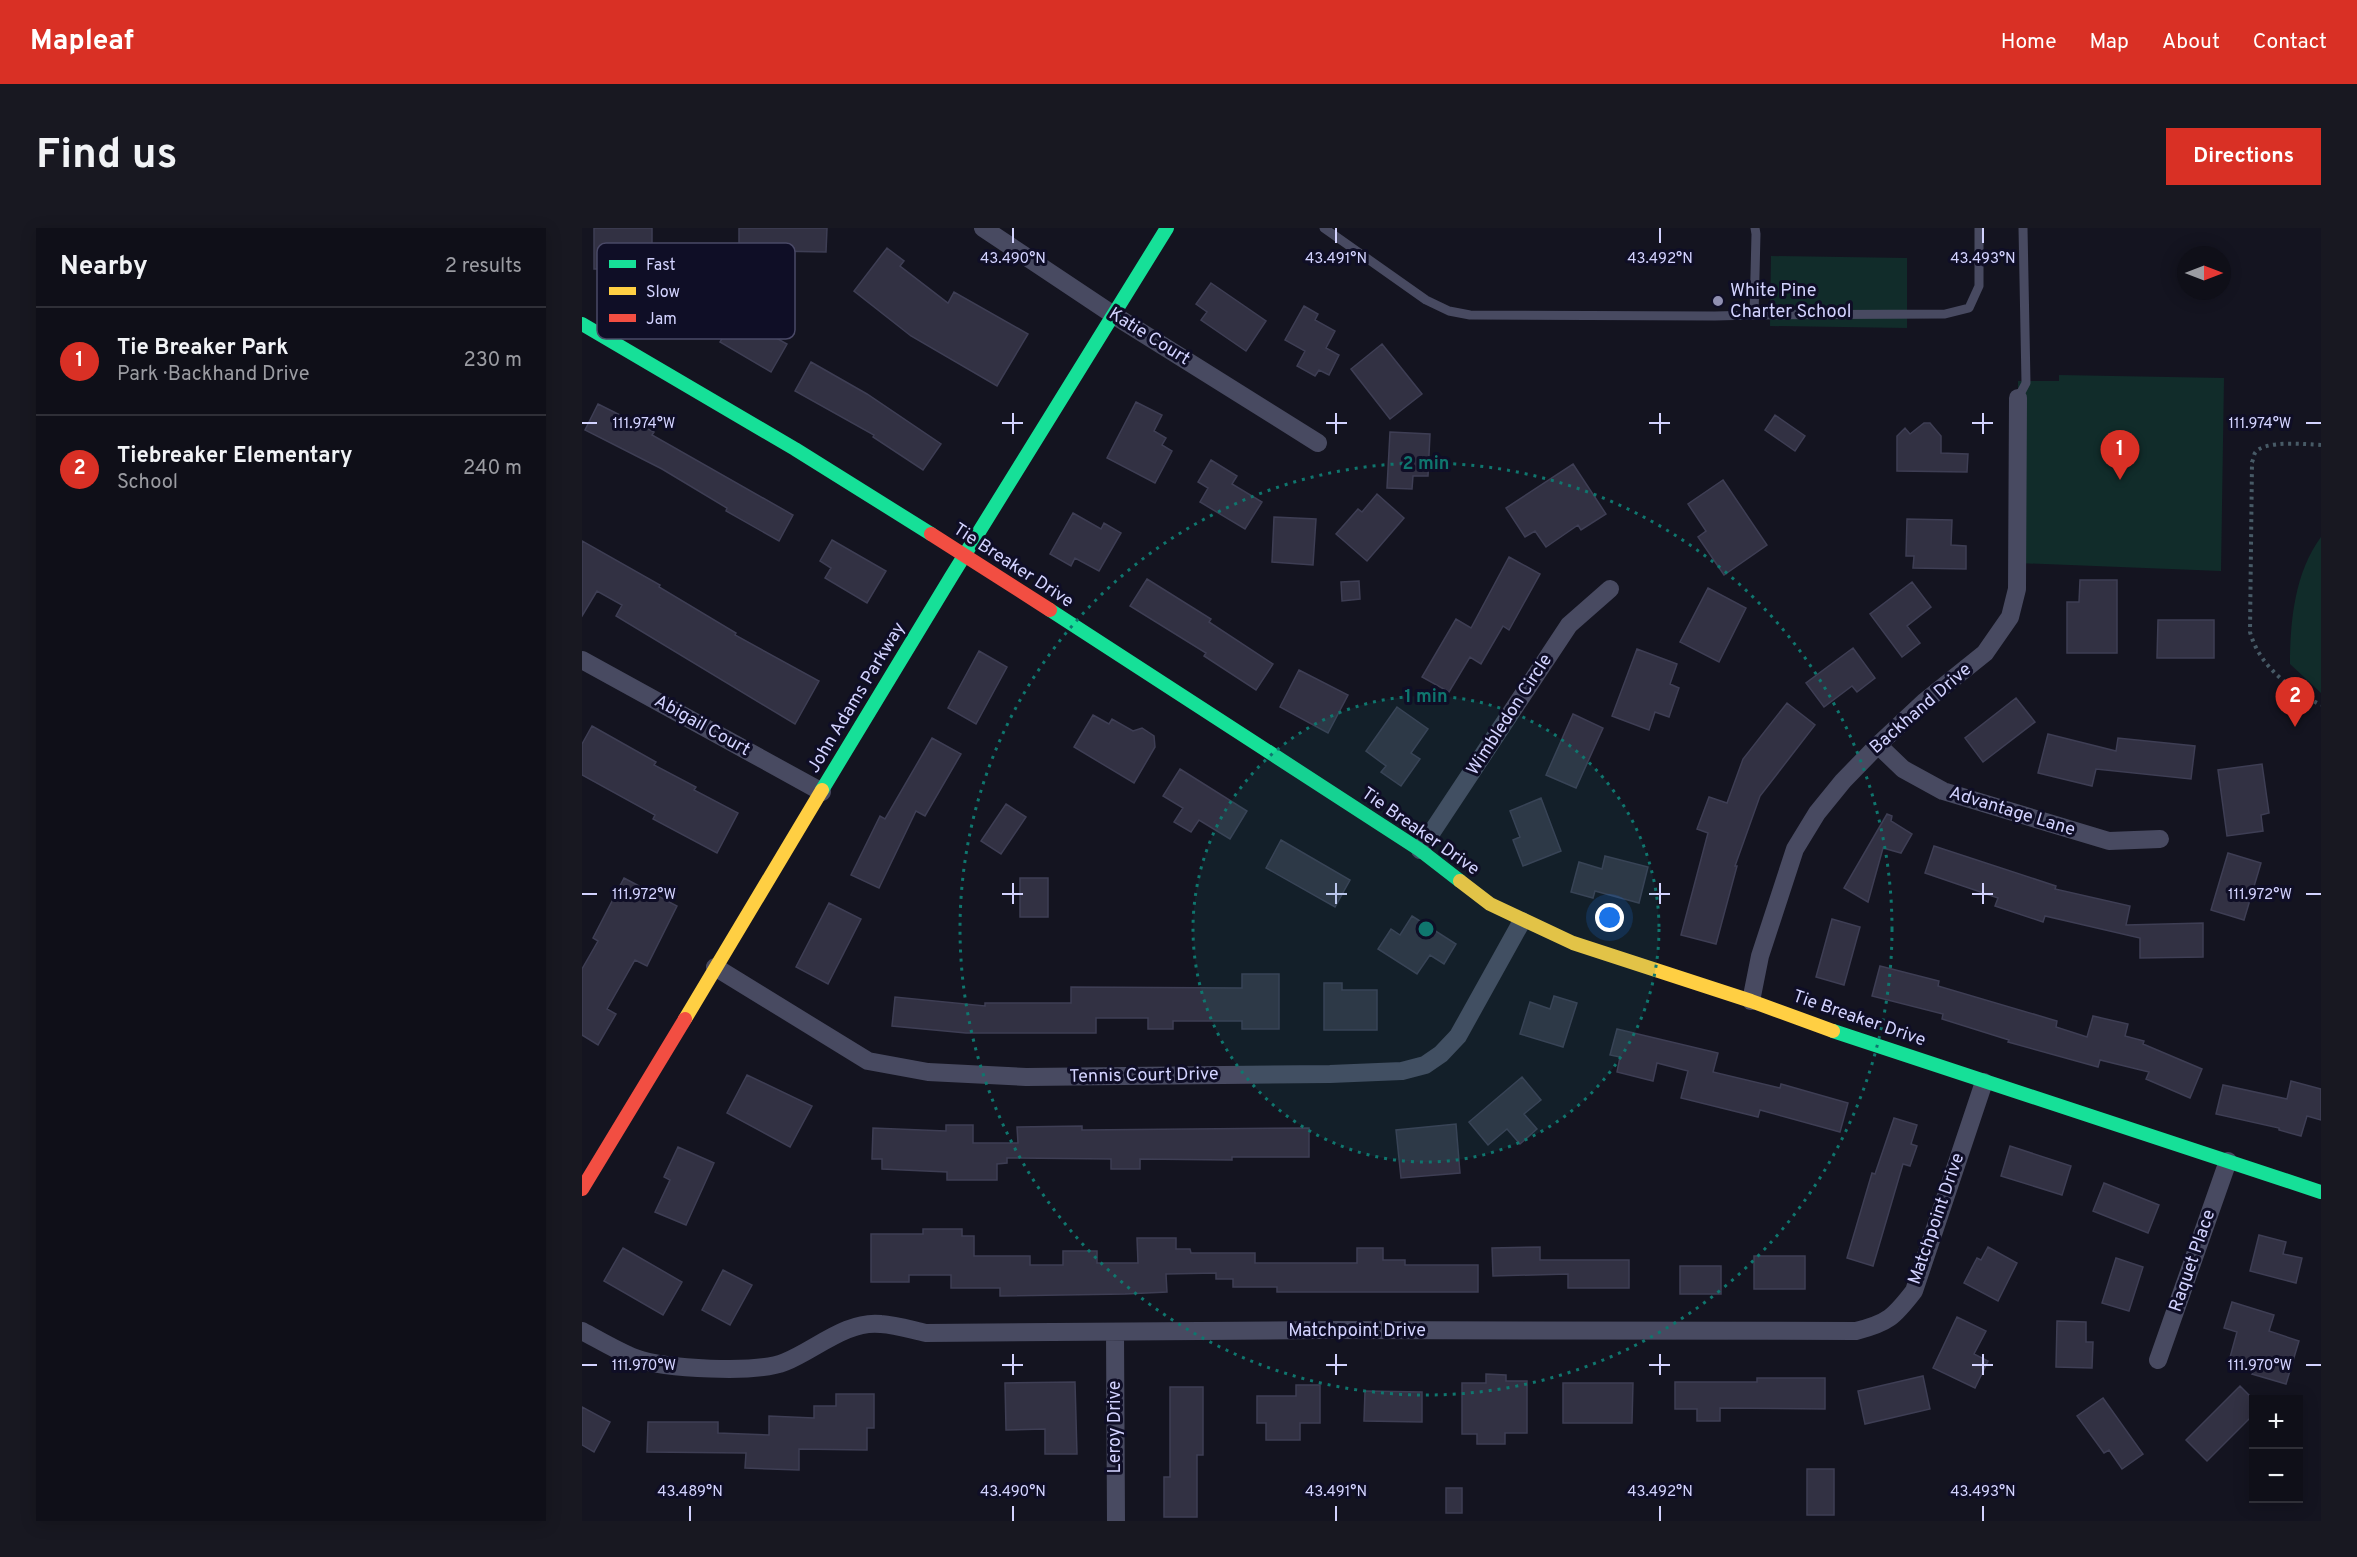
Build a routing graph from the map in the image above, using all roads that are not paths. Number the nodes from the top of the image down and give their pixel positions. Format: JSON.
{"nodes":[{"id":1,"x":983,"y":228,"type":"edge"},
{"id":2,"x":1167,"y":228,"type":"edge"},
{"id":3,"x":1324,"y":228,"type":"edge"},
{"id":4,"x":1755,"y":228,"type":"edge"},
{"id":5,"x":1979,"y":228,"type":"edge"},
{"id":6,"x":2023,"y":228,"type":"edge"},
{"id":7,"x":1112,"y":314,"type":"junction"},
{"id":8,"x":1754,"y":315,"type":"junction"},
{"id":9,"x":582,"y":324,"type":"edge"},
{"id":10,"x":597,"y":333,"type":"edge"},
{"id":11,"x":607,"y":339,"type":"edge"},
{"id":12,"x":2018,"y":398,"type":"joint"},
{"id":13,"x":1318,"y":443,"type":"dead end"},
{"id":14,"x":964,"y":555,"type":"junction"},
{"id":15,"x":1610,"y":589,"type":"dead end"},
{"id":16,"x":582,"y":660,"type":"edge"},
{"id":17,"x":1878,"y":745,"type":"junction"},
{"id":18,"x":822,"y":792,"type":"junction"},
{"id":19,"x":2160,"y":839,"type":"dead end"},
{"id":20,"x":1420,"y":850,"type":"junction"},
{"id":21,"x":1522,"y":921,"type":"junction"},
{"id":22,"x":715,"y":967,"type":"junction"},
{"id":23,"x":1750,"y":1001,"type":"junction"},
{"id":24,"x":1984,"y":1082,"type":"junction"},
{"id":25,"x":2228,"y":1161,"type":"junction"},
{"id":26,"x":582,"y":1189,"type":"edge"},
{"id":27,"x":2321,"y":1192,"type":"edge"},
{"id":28,"x":582,"y":1331,"type":"edge"},
{"id":29,"x":1114,"y":1332,"type":"junction"},
{"id":30,"x":2158,"y":1360,"type":"dead end"},
{"id":31,"x":1116,"y":1521,"type":"edge"}],
"edges":[{"from":1,"to":7,"type":"street","name":"Katie Court"},
{"from":2,"to":7,"type":"street","name":"John Adams Parkway"},
{"from":3,"to":8,"type":"lane"},
{"from":4,"to":8,"type":"lane"},
{"from":5,"to":8,"type":"lane"},
{"from":6,"to":12,"type":"lane"},
{"from":7,"to":13,"type":"street","name":"Katie Court"},
{"from":7,"to":14,"type":"street","name":"John Adams Parkway"},
{"from":9,"to":10,"type":"street","name":"Tie Breaker Drive"},
{"from":11,"to":14,"type":"street","name":"Tie Breaker Drive"},
{"from":12,"to":17,"type":"street","name":"Backhand Drive"},
{"from":14,"to":18,"type":"street","name":"John Adams Parkway"},
{"from":14,"to":20,"type":"street","name":"Tie Breaker Drive"},
{"from":15,"to":20,"type":"street","name":"Wimbledon Circle"},
{"from":16,"to":18,"type":"street","name":"Abigail Court"},
{"from":17,"to":19,"type":"street","name":"Advantage Lane"},
{"from":17,"to":23,"type":"street","name":"Backhand Drive"},
{"from":18,"to":22,"type":"street","name":"John Adams Parkway"},
{"from":20,"to":21,"type":"street","name":"Tie Breaker Drive"},
{"from":21,"to":22,"type":"street","name":"Tennis Court Drive"},
{"from":21,"to":23,"type":"street","name":"Tie Breaker Drive"},
{"from":22,"to":26,"type":"street","name":"John Adams Parkway"},
{"from":23,"to":24,"type":"street","name":"Tie Breaker Drive"},
{"from":24,"to":25,"type":"street","name":"Tie Breaker Drive"},
{"from":24,"to":29,"type":"street","name":"Matchpoint Drive"},
{"from":25,"to":27,"type":"street","name":"Tie Breaker Drive"},
{"from":25,"to":30,"type":"street","name":"Raquet Place"},
{"from":28,"to":29,"type":"street","name":"Matchpoint Drive"},
{"from":29,"to":31,"type":"street","name":"Leroy Drive"}]}
